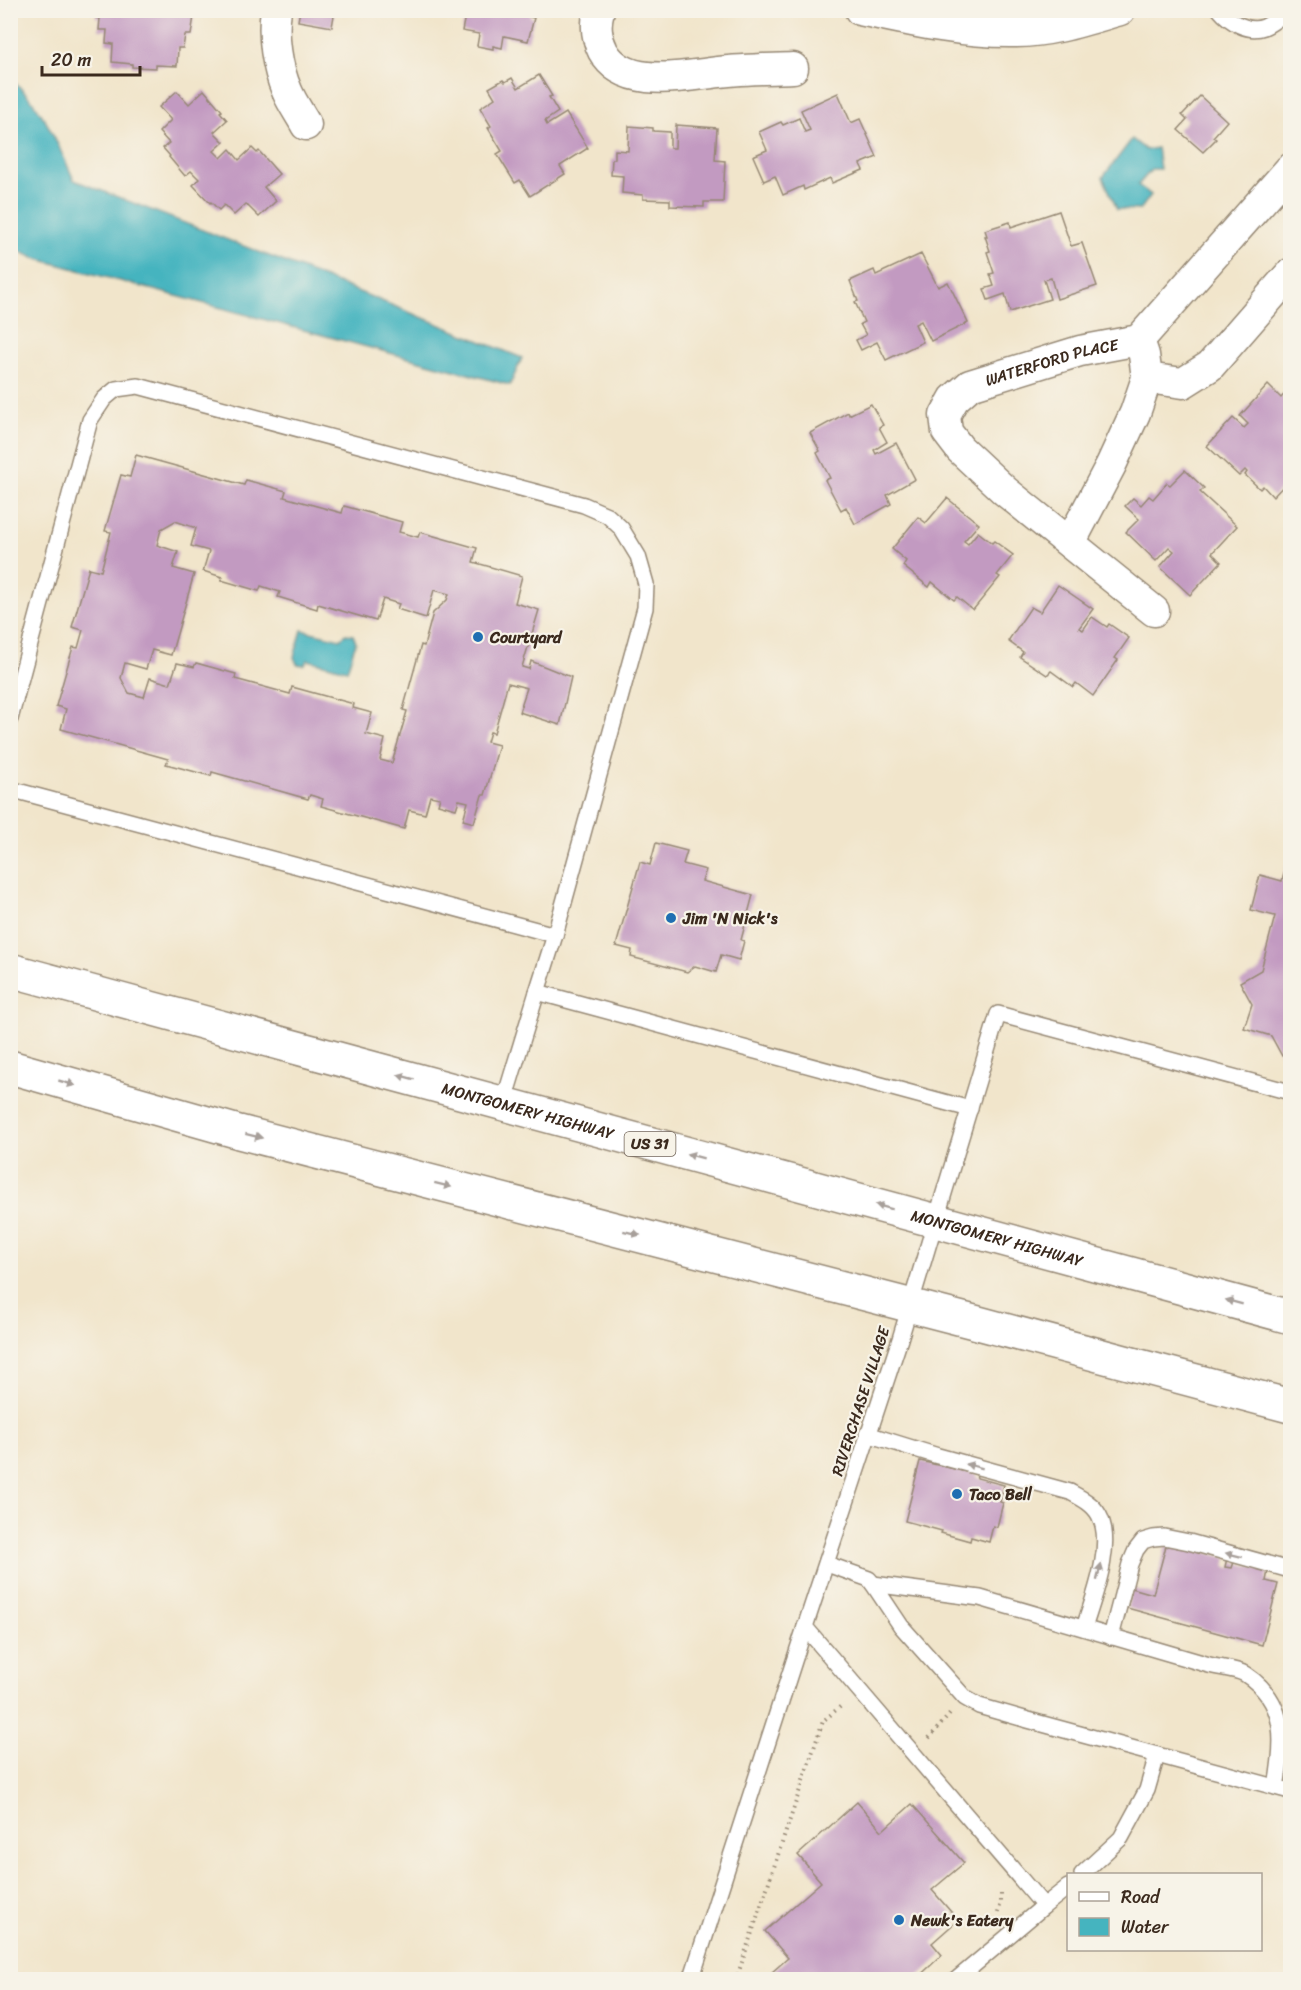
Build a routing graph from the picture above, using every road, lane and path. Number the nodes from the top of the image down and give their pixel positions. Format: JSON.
{"nodes":[{"id":1,"x":276,"y":10,"type":"edge"},
{"id":2,"x":599,"y":10,"type":"edge"},
{"id":3,"x":1120,"y":10,"type":"edge"},
{"id":4,"x":1220,"y":10,"type":"edge"},
{"id":5,"x":1289,"y":10,"type":"edge"},
{"id":6,"x":862,"y":11,"type":"edge"},
{"id":7,"x":793,"y":68,"type":"dead end"},
{"id":8,"x":306,"y":124,"type":"dead end"},
{"id":9,"x":1288,"y":176,"type":"edge"},
{"id":10,"x":1290,"y":274,"type":"edge"},
{"id":11,"x":1139,"y":340,"type":"junction"},
{"id":12,"x":1147,"y":378,"type":"junction"},
{"id":13,"x":1070,"y":543,"type":"junction"},
{"id":14,"x":1154,"y":610,"type":"dead end"},
{"id":15,"x":10,"y":719,"type":"edge"},
{"id":16,"x":10,"y":789,"type":"edge"},
{"id":17,"x":555,"y":935,"type":"junction"},
{"id":18,"x":10,"y":970,"type":"edge"},
{"id":19,"x":537,"y":992,"type":"junction"},
{"id":20,"x":10,"y":1067,"type":"edge"},
{"id":21,"x":1290,"y":1092,"type":"edge"},
{"id":22,"x":503,"y":1104,"type":"junction"},
{"id":23,"x":970,"y":1109,"type":"junction"},
{"id":24,"x":936,"y":1221,"type":"junction"},
{"id":25,"x":909,"y":1305,"type":"junction"},
{"id":26,"x":1290,"y":1317,"type":"edge"},
{"id":27,"x":1290,"y":1406,"type":"edge"},
{"id":28,"x":867,"y":1434,"type":"junction"},
{"id":29,"x":827,"y":1564,"type":"junction"},
{"id":30,"x":1290,"y":1570,"type":"edge"},
{"id":31,"x":873,"y":1584,"type":"junction"},
{"id":32,"x":805,"y":1627,"type":"junction"},
{"id":33,"x":1084,"y":1629,"type":"junction"},
{"id":34,"x":1111,"y":1637,"type":"junction"},
{"id":35,"x":965,"y":1698,"type":"junction"},
{"id":36,"x":843,"y":1705,"type":"dead end"},
{"id":37,"x":914,"y":1753,"type":"junction"},
{"id":38,"x":1157,"y":1755,"type":"junction"},
{"id":39,"x":1283,"y":1789,"type":"edge"},
{"id":40,"x":1084,"y":1873,"type":"edge"},
{"id":41,"x":1067,"y":1888,"type":"edge"},
{"id":42,"x":1000,"y":1890,"type":"dead end"},
{"id":43,"x":1044,"y":1906,"type":"junction"},
{"id":44,"x":997,"y":1916,"type":"dead end"},
{"id":45,"x":691,"y":1980,"type":"edge"},
{"id":46,"x":736,"y":1980,"type":"edge"},
{"id":47,"x":956,"y":1980,"type":"edge"}],
"edges":[{"from":1,"to":8,"type":"street"},
{"from":2,"to":7,"type":"street"},
{"from":3,"to":6,"type":"street"},
{"from":4,"to":5,"type":"lane"},
{"from":9,"to":11,"type":"street","name":"WATERFORD PLACE"},
{"from":10,"to":12,"type":"street"},
{"from":11,"to":12,"type":"street","name":"WATERFORD PLACE"},
{"from":11,"to":13,"type":"street","name":"WATERFORD PLACE"},
{"from":12,"to":13,"type":"street","name":"WATERFORD PLACE"},
{"from":13,"to":14,"type":"street","name":"WATERFORD PLACE"},
{"from":15,"to":17,"type":"lane"},
{"from":16,"to":17,"type":"lane"},
{"from":17,"to":19,"type":"lane"},
{"from":22,"to":18,"type":"main road","name":"MONTGOMERY HIGHWAY","number":"US 31","one_way":true},
{"from":19,"to":22,"type":"lane"},
{"from":19,"to":23,"type":"lane"},
{"from":20,"to":25,"type":"main road","one_way":true},
{"from":21,"to":23,"type":"lane","name":"RIVERCHASE VILLAGE"},
{"from":24,"to":22,"type":"main road","name":"MONTGOMERY HIGHWAY","number":"US 31","one_way":true},
{"from":23,"to":24,"type":"lane","name":"RIVERCHASE VILLAGE"},
{"from":24,"to":25,"type":"lane","name":"RIVERCHASE VILLAGE"},
{"from":26,"to":24,"type":"main road","name":"MONTGOMERY HIGHWAY","number":"US 31","one_way":true},
{"from":25,"to":27,"type":"main road"},
{"from":25,"to":28,"type":"lane","name":"RIVERCHASE VILLAGE"},
{"from":28,"to":29,"type":"lane","name":"RIVERCHASE VILLAGE"},
{"from":33,"to":28,"type":"lane","one_way":true},
{"from":29,"to":31,"type":"lane"},
{"from":29,"to":32,"type":"lane","name":"RIVERCHASE VILLAGE"},
{"from":30,"to":34,"type":"lane","one_way":true},
{"from":31,"to":33,"type":"lane"},
{"from":31,"to":35,"type":"lane"},
{"from":32,"to":37,"type":"lane"},
{"from":32,"to":45,"type":"lane","name":"RIVERCHASE VILLAGE"},
{"from":33,"to":34,"type":"lane"},
{"from":34,"to":39,"type":"lane"},
{"from":35,"to":37,"type":"path"},
{"from":35,"to":38,"type":"lane"},
{"from":36,"to":46,"type":"path"},
{"from":37,"to":43,"type":"lane"},
{"from":38,"to":39,"type":"lane"},
{"from":38,"to":40,"type":"lane"},
{"from":41,"to":43,"type":"lane"},
{"from":42,"to":44,"type":"path"},
{"from":43,"to":47,"type":"lane"}]}
